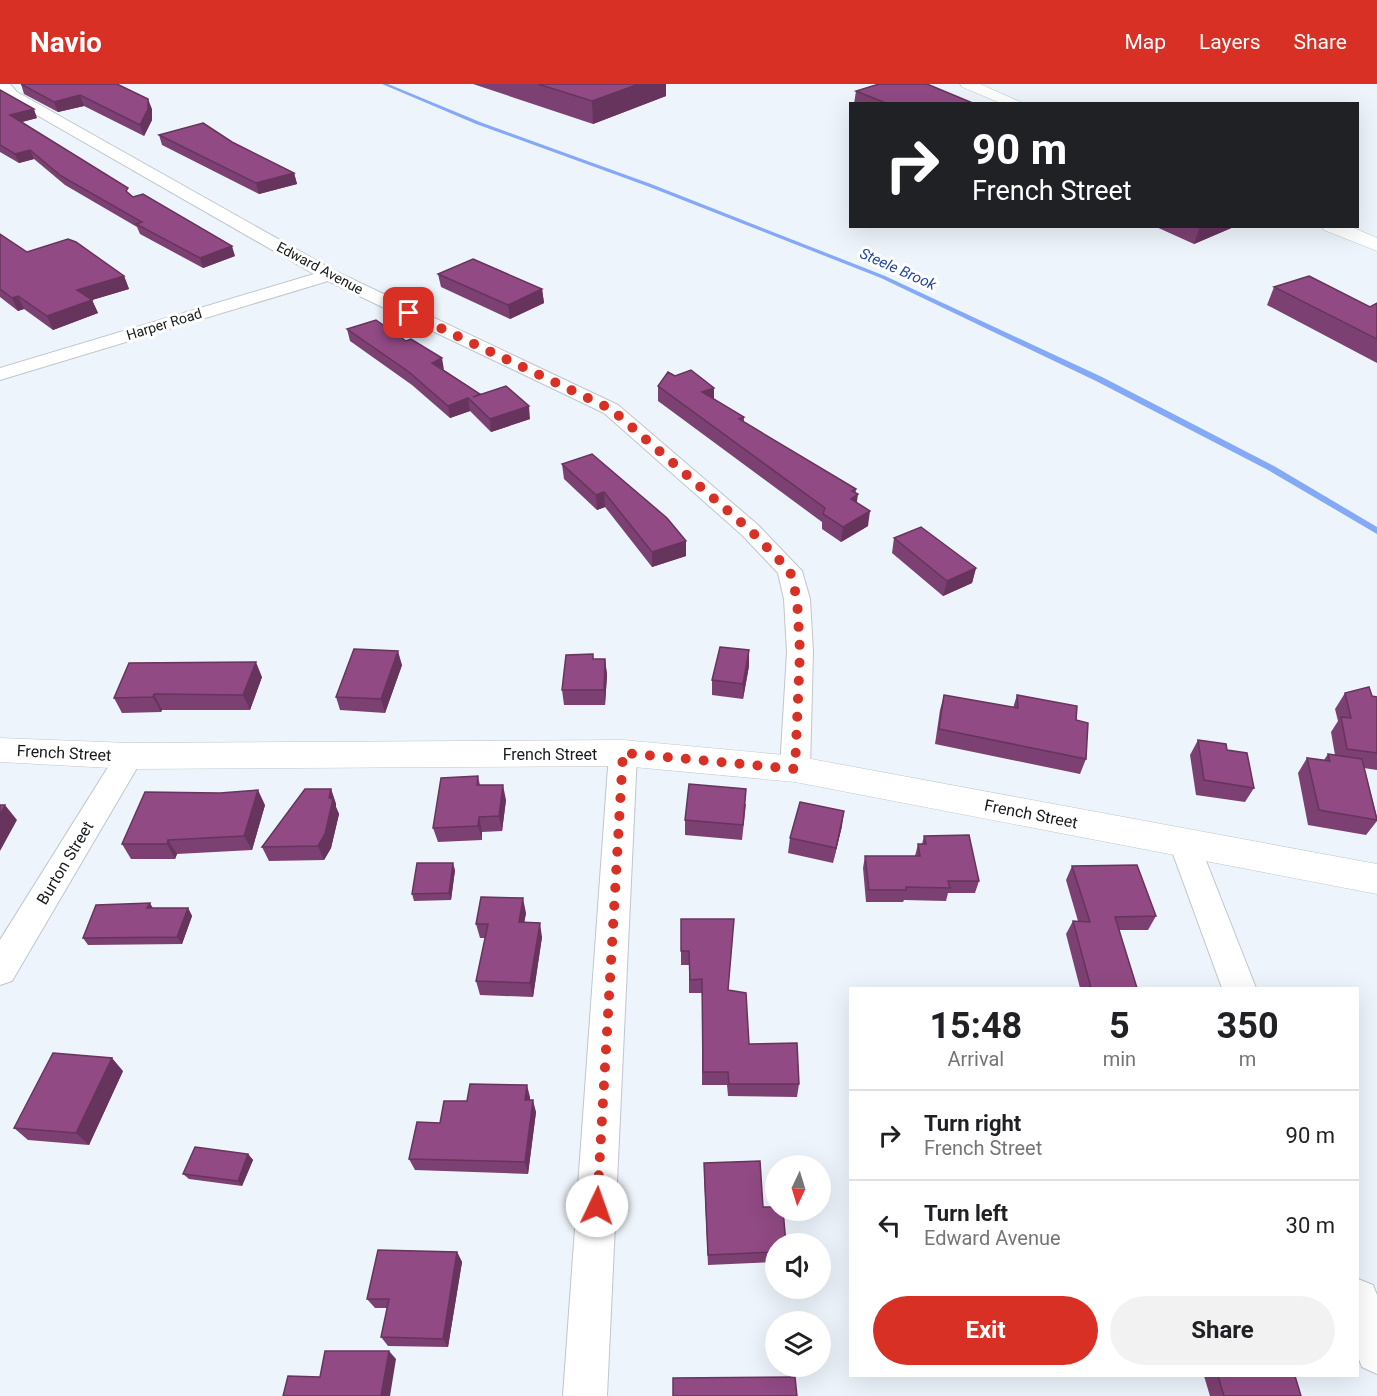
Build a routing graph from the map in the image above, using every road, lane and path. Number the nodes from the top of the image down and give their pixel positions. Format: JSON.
{"nodes":[{"id":1,"x":3,"y":84,"type":"edge"},
{"id":2,"x":974,"y":85,"type":"edge"},
{"id":3,"x":1013,"y":102,"type":"edge"},
{"id":4,"x":1336,"y":228,"type":"edge"},
{"id":5,"x":1377,"y":245,"type":"edge"},
{"id":6,"x":329,"y":275,"type":"junction"},
{"id":7,"x":5,"y":368,"type":"edge"},
{"id":8,"x":0,"y":750,"type":"edge"},
{"id":9,"x":623,"y":753,"type":"junction"},
{"id":10,"x":130,"y":756,"type":"junction"},
{"id":11,"x":795,"y":769,"type":"junction"},
{"id":12,"x":1184,"y":843,"type":"junction"},
{"id":13,"x":1377,"y":879,"type":"edge"},
{"id":14,"x":0,"y":970,"type":"edge"},
{"id":15,"x":1239,"y":987,"type":"edge"},
{"id":16,"x":1359,"y":1303,"type":"edge"},
{"id":17,"x":1377,"y":1352,"type":"edge"},
{"id":18,"x":585,"y":1396,"type":"edge"}],
"edges":[{"from":1,"to":6,"type":"street","name":"Edward Avenue"},
{"from":2,"to":3,"type":"street"},
{"from":4,"to":5,"type":"street"},
{"from":6,"to":7,"type":"street","name":"Harper Road"},
{"from":6,"to":11,"type":"street","name":"Edward Avenue"},
{"from":8,"to":10,"type":"street","name":"French Street"},
{"from":9,"to":10,"type":"street","name":"French Street"},
{"from":9,"to":11,"type":"street","name":"French Street"},
{"from":9,"to":18,"type":"street"},
{"from":10,"to":14,"type":"street","name":"Burton Street"},
{"from":11,"to":12,"type":"street","name":"French Street"},
{"from":12,"to":13,"type":"street","name":"French Street"},
{"from":12,"to":15,"type":"street"},
{"from":16,"to":17,"type":"street"}]}
